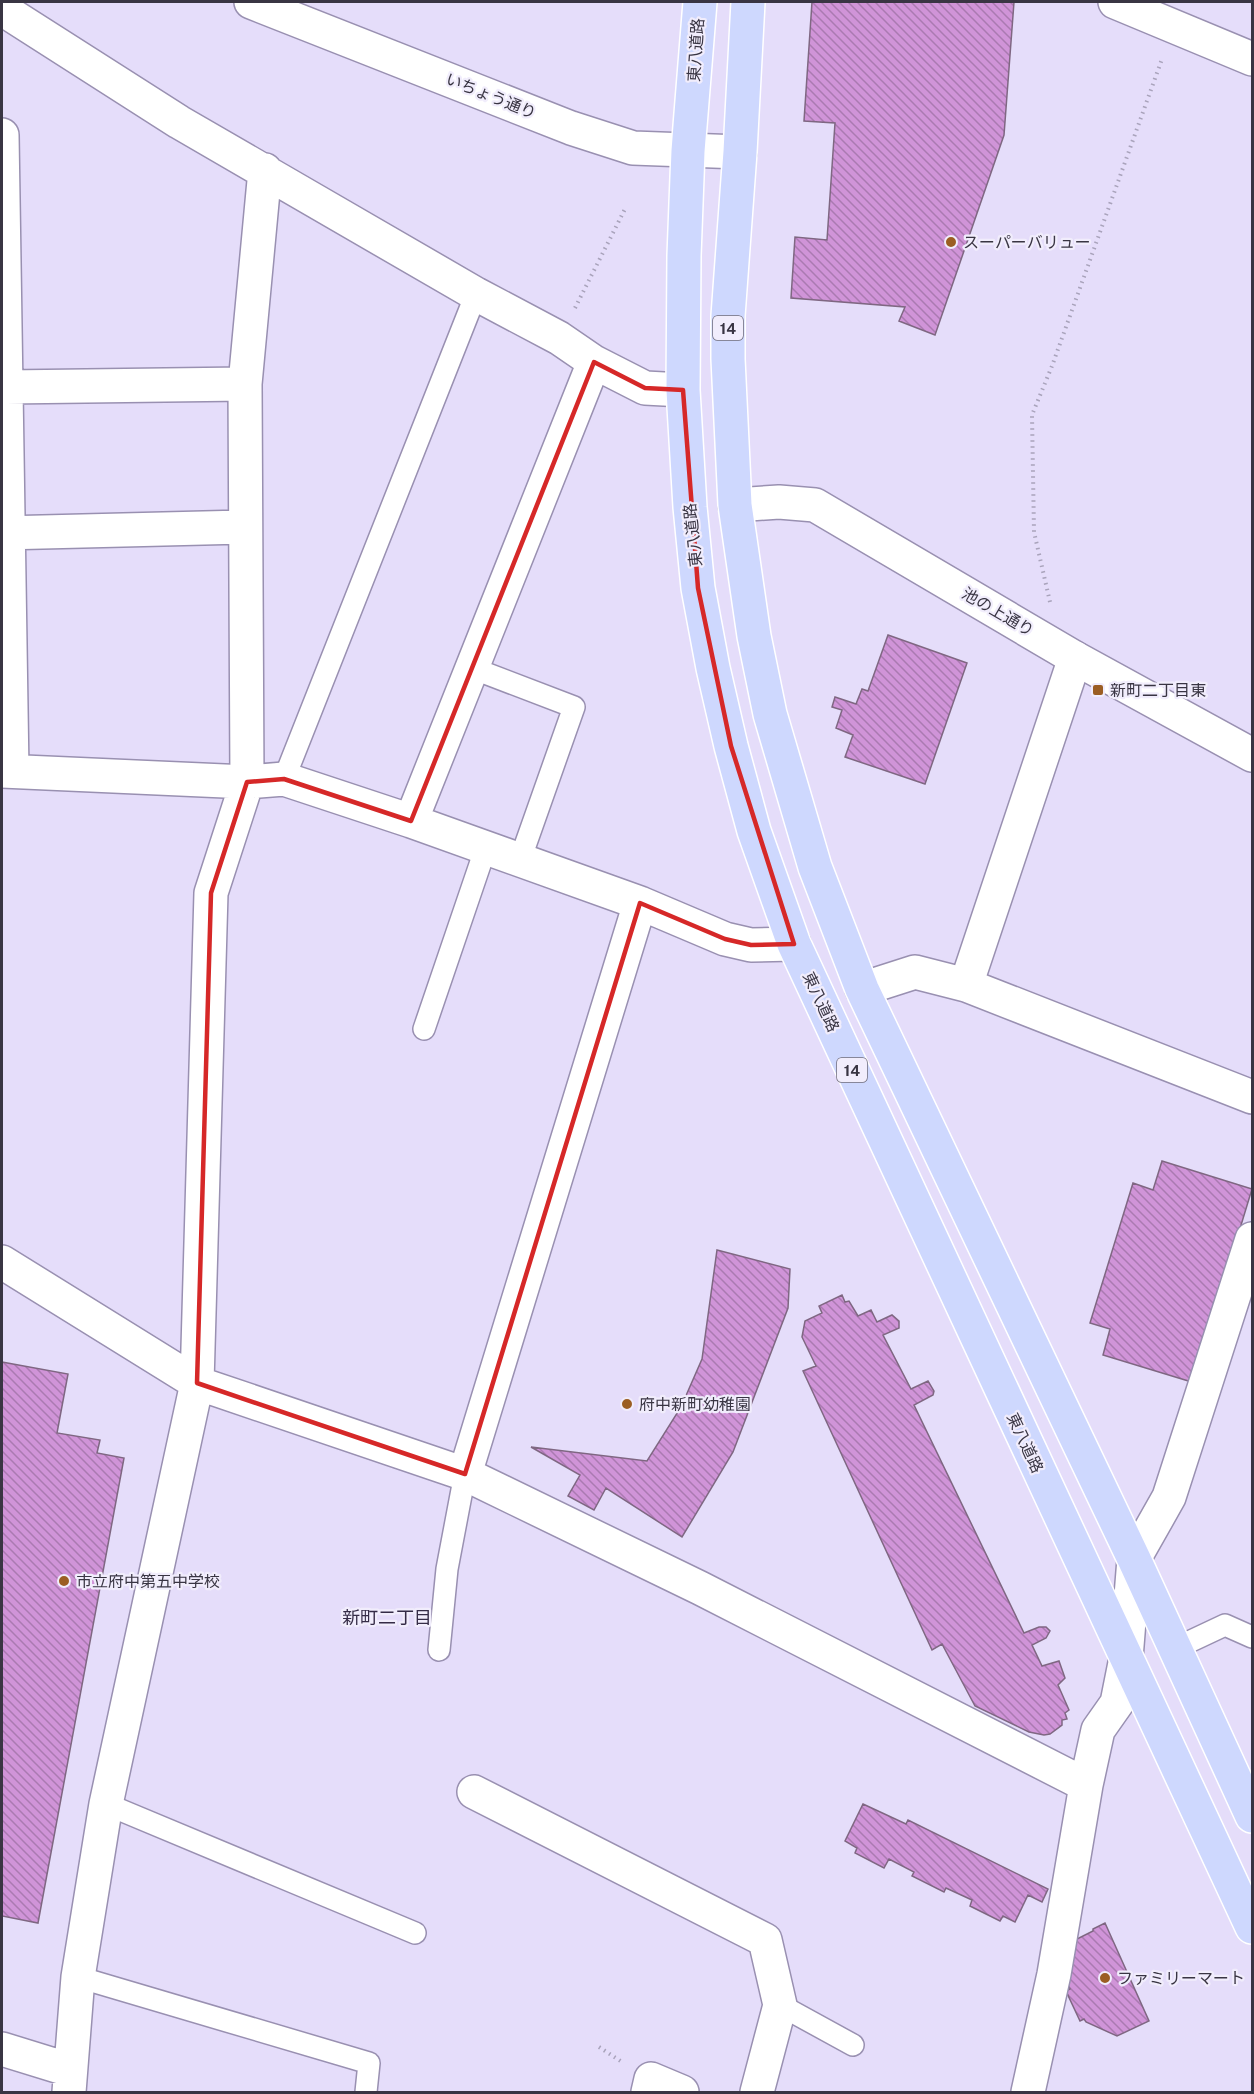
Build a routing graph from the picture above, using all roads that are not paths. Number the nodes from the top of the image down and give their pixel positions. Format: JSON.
{"nodes":[{"id":1,"x":251,"y":2,"type":"edge"},
{"id":2,"x":700,"y":2,"type":"edge"},
{"id":3,"x":748,"y":2,"type":"edge"},
{"id":4,"x":1114,"y":2,"type":"edge"},
{"id":5,"x":2,"y":9,"type":"edge"},
{"id":6,"x":1181,"y":19,"type":"edge"},
{"id":7,"x":1252,"y":59,"type":"edge"},
{"id":8,"x":2,"y":135,"type":"edge"},
{"id":9,"x":688,"y":151,"type":"junction"},
{"id":10,"x":740,"y":152,"type":"junction"},
{"id":11,"x":265,"y":170,"type":"junction"},
{"id":12,"x":476,"y":294,"type":"junction"},
{"id":13,"x":594,"y":362,"type":"junction"},
{"id":14,"x":245,"y":384,"type":"junction"},
{"id":15,"x":6,"y":387,"type":"junction"},
{"id":16,"x":683,"y":390,"type":"junction"},
{"id":17,"x":735,"y":505,"type":"junction"},
{"id":18,"x":244,"y":527,"type":"junction"},
{"id":19,"x":5,"y":533,"type":"edge"},
{"id":20,"x":1064,"y":651,"type":"junction"},
{"id":21,"x":472,"y":668,"type":"junction"},
{"id":22,"x":1252,"y":755,"type":"edge"},
{"id":23,"x":7,"y":771,"type":"edge"},
{"id":24,"x":284,"y":779,"type":"junction"},
{"id":25,"x":247,"y":782,"type":"junction"},
{"id":26,"x":411,"y":820,"type":"junction"},
{"id":27,"x":486,"y":848,"type":"junction"},
{"id":28,"x":520,"y":860,"type":"junction"},
{"id":29,"x":640,"y":903,"type":"junction"},
{"id":30,"x":794,"y":944,"type":"junction"},
{"id":31,"x":966,"y":985,"type":"junction"},
{"id":32,"x":862,"y":989,"type":"junction"},
{"id":33,"x":424,"y":1029,"type":"dead end"},
{"id":34,"x":1252,"y":1097,"type":"edge"},
{"id":35,"x":1252,"y":1239,"type":"edge"},
{"id":36,"x":2,"y":1262,"type":"edge"},
{"id":37,"x":197,"y":1383,"type":"junction"},
{"id":38,"x":465,"y":1474,"type":"junction"},
{"id":39,"x":1134,"y":1559,"type":"junction"},
{"id":40,"x":1252,"y":1637,"type":"edge"},
{"id":41,"x":1174,"y":1648,"type":"junction"},
{"id":42,"x":439,"y":1650,"type":"dead end"},
{"id":43,"x":1126,"y":1658,"type":"junction"},
{"id":44,"x":1086,"y":1785,"type":"junction"},
{"id":45,"x":474,"y":1792,"type":"dead end"},
{"id":46,"x":106,"y":1804,"type":"junction"},
{"id":47,"x":1252,"y":1816,"type":"edge"},
{"id":48,"x":1252,"y":1927,"type":"edge"},
{"id":49,"x":415,"y":1933,"type":"dead end"},
{"id":50,"x":78,"y":1977,"type":"junction"},
{"id":51,"x":780,"y":2005,"type":"junction"},
{"id":52,"x":853,"y":2045,"type":"dead end"},
{"id":53,"x":2,"y":2049,"type":"edge"},
{"id":54,"x":70,"y":2081,"type":"edge"},
{"id":55,"x":366,"y":2092,"type":"edge"},
{"id":56,"x":648,"y":2092,"type":"edge"},
{"id":57,"x":682,"y":2092,"type":"edge"},
{"id":58,"x":757,"y":2092,"type":"edge"},
{"id":59,"x":1028,"y":2092,"type":"edge"}],
"edges":[{"from":1,"to":9,"type":"street","name":"いちょう通り"},
{"from":2,"to":9,"type":"main road","name":"東八道路","number":"14"},
{"from":3,"to":10,"type":"main road","number":"14"},
{"from":4,"to":6,"type":"street"},
{"from":5,"to":11,"type":"street"},
{"from":6,"to":7,"type":"street"},
{"from":8,"to":15,"type":"street"},
{"from":9,"to":10,"type":"street","name":"いちょう通り"},
{"from":9,"to":16,"type":"main road","name":"東八道路","number":"14"},
{"from":10,"to":17,"type":"main road","number":"14"},
{"from":11,"to":12,"type":"street"},
{"from":11,"to":14,"type":"street"},
{"from":12,"to":13,"type":"street"},
{"from":12,"to":24,"type":"lane"},
{"from":13,"to":16,"type":"street"},
{"from":13,"to":21,"type":"street"},
{"from":14,"to":15,"type":"street"},
{"from":14,"to":18,"type":"street"},
{"from":15,"to":19,"type":"street"},
{"from":16,"to":30,"type":"main road","name":"東八道路","number":"14"},
{"from":17,"to":20,"type":"street","name":"池の上通り"},
{"from":17,"to":32,"type":"main road","number":"14"},
{"from":18,"to":19,"type":"street"},
{"from":18,"to":25,"type":"street"},
{"from":19,"to":23,"type":"street"},
{"from":20,"to":22,"type":"street","name":"池の上通り"},
{"from":20,"to":31,"type":"street"},
{"from":21,"to":26,"type":"street"},
{"from":21,"to":28,"type":"lane"},
{"from":23,"to":25,"type":"street"},
{"from":24,"to":25,"type":"street"},
{"from":24,"to":26,"type":"street"},
{"from":25,"to":37,"type":"street"},
{"from":26,"to":27,"type":"street"},
{"from":27,"to":28,"type":"street"},
{"from":27,"to":33,"type":"lane"},
{"from":28,"to":29,"type":"street"},
{"from":29,"to":30,"type":"street"},
{"from":29,"to":38,"type":"street"},
{"from":30,"to":43,"type":"main road","name":"東八道路","number":"14"},
{"from":31,"to":32,"type":"street"},
{"from":31,"to":34,"type":"street"},
{"from":32,"to":39,"type":"main road","number":"14"},
{"from":35,"to":39,"type":"street"},
{"from":36,"to":37,"type":"street"},
{"from":37,"to":38,"type":"street"},
{"from":37,"to":46,"type":"street"},
{"from":38,"to":42,"type":"lane"},
{"from":38,"to":44,"type":"street"},
{"from":39,"to":41,"type":"main road","number":"14"},
{"from":39,"to":43,"type":"street"},
{"from":40,"to":41,"type":"lane"},
{"from":41,"to":47,"type":"main road","number":"14"},
{"from":43,"to":44,"type":"street"},
{"from":43,"to":48,"type":"main road","name":"東八道路","number":"14"},
{"from":44,"to":59,"type":"street"},
{"from":45,"to":51,"type":"street"},
{"from":46,"to":49,"type":"lane"},
{"from":46,"to":50,"type":"street"},
{"from":50,"to":54,"type":"street"},
{"from":50,"to":55,"type":"lane"},
{"from":51,"to":52,"type":"lane"},
{"from":51,"to":58,"type":"street"},
{"from":53,"to":54,"type":"street"},
{"from":56,"to":57,"type":"street"}]}
